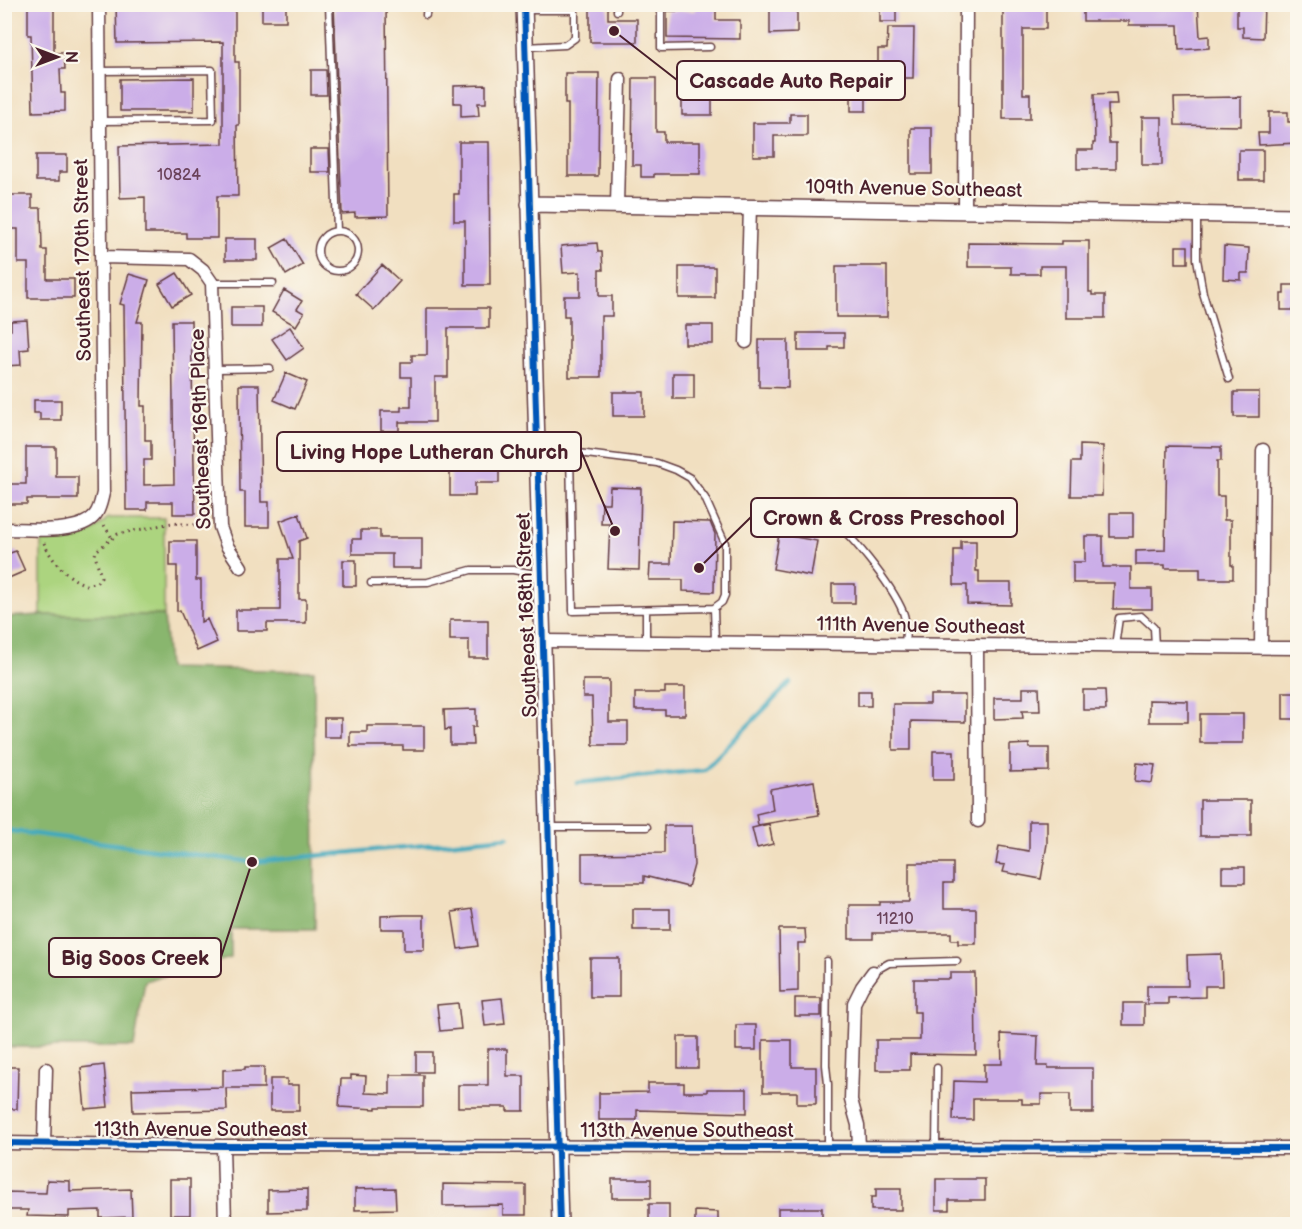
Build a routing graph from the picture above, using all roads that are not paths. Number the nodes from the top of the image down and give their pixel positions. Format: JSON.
{"nodes":[{"id":1,"x":99,"y":4,"type":"edge"},
{"id":2,"x":329,"y":4,"type":"edge"},
{"id":3,"x":427,"y":4,"type":"edge"},
{"id":4,"x":661,"y":4,"type":"edge"},
{"id":5,"x":966,"y":4,"type":"edge"},
{"id":6,"x":524,"y":7,"type":"edge"},
{"id":7,"x":575,"y":7,"type":"edge"},
{"id":8,"x":426,"y":15,"type":"dead end"},
{"id":9,"x":525,"y":47,"type":"junction"},
{"id":10,"x":710,"y":47,"type":"dead end"},
{"id":11,"x":99,"y":71,"type":"junction"},
{"id":12,"x":620,"y":79,"type":"dead end"},
{"id":13,"x":100,"y":121,"type":"junction"},
{"id":14,"x":530,"y":204,"type":"junction"},
{"id":15,"x":617,"y":205,"type":"junction"},
{"id":16,"x":750,"y":207,"type":"junction"},
{"id":17,"x":965,"y":210,"type":"junction"},
{"id":18,"x":1197,"y":214,"type":"junction"},
{"id":19,"x":1298,"y":216,"type":"edge"},
{"id":20,"x":337,"y":231,"type":"junction"},
{"id":21,"x":102,"y":257,"type":"junction"},
{"id":22,"x":212,"y":284,"type":"junction"},
{"id":23,"x":273,"y":284,"type":"dead end"},
{"id":24,"x":746,"y":342,"type":"dead end"},
{"id":25,"x":270,"y":368,"type":"dead end"},
{"id":26,"x":216,"y":369,"type":"junction"},
{"id":27,"x":1229,"y":379,"type":"dead end"},
{"id":28,"x":537,"y":448,"type":"junction"},
{"id":29,"x":1263,"y":450,"type":"dead end"},
{"id":30,"x":570,"y":452,"type":"junction"},
{"id":31,"x":811,"y":510,"type":"dead end"},
{"id":32,"x":4,"y":529,"type":"edge"},
{"id":33,"x":241,"y":567,"type":"dead end"},
{"id":34,"x":541,"y":575,"type":"junction"},
{"id":35,"x":371,"y":583,"type":"dead end"},
{"id":36,"x":714,"y":608,"type":"junction"},
{"id":37,"x":646,"y":610,"type":"junction"},
{"id":38,"x":543,"y":641,"type":"junction"},
{"id":39,"x":646,"y":642,"type":"junction"},
{"id":40,"x":715,"y":642,"type":"junction"},
{"id":41,"x":905,"y":644,"type":"junction"},
{"id":42,"x":977,"y":645,"type":"junction"},
{"id":43,"x":1115,"y":646,"type":"junction"},
{"id":44,"x":1155,"y":647,"type":"junction"},
{"id":45,"x":1261,"y":648,"type":"junction"},
{"id":46,"x":1298,"y":648,"type":"edge"},
{"id":47,"x":978,"y":821,"type":"dead end"},
{"id":48,"x":549,"y":827,"type":"junction"},
{"id":49,"x":647,"y":827,"type":"dead end"},
{"id":50,"x":827,"y":961,"type":"dead end"},
{"id":51,"x":957,"y":961,"type":"dead end"},
{"id":52,"x":873,"y":972,"type":"joint"},
{"id":53,"x":938,"y":1068,"type":"dead end"},
{"id":54,"x":46,"y":1069,"type":"dead end"},
{"id":55,"x":4,"y":1143,"type":"edge"},
{"id":56,"x":45,"y":1144,"type":"junction"},
{"id":57,"x":223,"y":1146,"type":"junction"},
{"id":58,"x":559,"y":1147,"type":"junction"},
{"id":59,"x":828,"y":1147,"type":"junction"},
{"id":60,"x":860,"y":1147,"type":"junction"},
{"id":61,"x":936,"y":1147,"type":"junction"},
{"id":62,"x":1298,"y":1148,"type":"edge"},
{"id":63,"x":225,"y":1224,"type":"edge"},
{"id":64,"x":560,"y":1224,"type":"edge"}],
"edges":[{"from":1,"to":11,"type":"street","name":"Southeast 170th Street"},
{"from":2,"to":20,"type":"lane"},
{"from":3,"to":8,"type":"lane"},
{"from":4,"to":10,"type":"lane"},
{"from":5,"to":17,"type":"street"},
{"from":6,"to":7,"type":"lane"},
{"from":6,"to":9,"type":"street","name":"Southeast 168th Street"},
{"from":7,"to":9,"type":"lane"},
{"from":9,"to":14,"type":"street","name":"Southeast 168th Street"},
{"from":11,"to":13,"type":"street","name":"Southeast 170th Street"},
{"from":11,"to":13,"type":"lane"},
{"from":12,"to":15,"type":"street"},
{"from":13,"to":21,"type":"street","name":"Southeast 170th Street"},
{"from":14,"to":15,"type":"street","name":"109th Avenue Southeast"},
{"from":14,"to":28,"type":"street","name":"Southeast 168th Street"},
{"from":15,"to":16,"type":"street","name":"109th Avenue Southeast"},
{"from":16,"to":17,"type":"street","name":"109th Avenue Southeast"},
{"from":16,"to":24,"type":"street"},
{"from":17,"to":18,"type":"street","name":"109th Avenue Southeast"},
{"from":18,"to":19,"type":"street","name":"109th Avenue Southeast"},
{"from":18,"to":27,"type":"lane"},
{"from":20,"to":20,"type":"lane"},
{"from":21,"to":22,"type":"street"},
{"from":21,"to":32,"type":"street","name":"Southeast 170th Street"},
{"from":22,"to":23,"type":"lane"},
{"from":22,"to":26,"type":"street","name":"Southeast 169th Place"},
{"from":25,"to":26,"type":"lane"},
{"from":26,"to":33,"type":"street","name":"Southeast 169th Place"},
{"from":28,"to":30,"type":"lane"},
{"from":28,"to":34,"type":"street","name":"Southeast 168th Street"},
{"from":29,"to":45,"type":"street"},
{"from":30,"to":36,"type":"lane"},
{"from":30,"to":37,"type":"lane"},
{"from":31,"to":41,"type":"lane"},
{"from":34,"to":35,"type":"lane"},
{"from":34,"to":38,"type":"street","name":"Southeast 168th Street"},
{"from":36,"to":37,"type":"lane"},
{"from":36,"to":40,"type":"lane"},
{"from":37,"to":39,"type":"lane"},
{"from":38,"to":39,"type":"street","name":"111th Avenue Southeast"},
{"from":38,"to":48,"type":"street","name":"Southeast 168th Street"},
{"from":39,"to":40,"type":"street","name":"111th Avenue Southeast"},
{"from":40,"to":41,"type":"street","name":"111th Avenue Southeast"},
{"from":41,"to":42,"type":"street","name":"111th Avenue Southeast"},
{"from":42,"to":43,"type":"street","name":"111th Avenue Southeast"},
{"from":42,"to":47,"type":"street"},
{"from":43,"to":44,"type":"street","name":"111th Avenue Southeast"},
{"from":43,"to":44,"type":"lane"},
{"from":44,"to":45,"type":"street","name":"111th Avenue Southeast"},
{"from":45,"to":46,"type":"street","name":"111th Avenue Southeast"},
{"from":48,"to":49,"type":"lane"},
{"from":48,"to":58,"type":"street","name":"Southeast 168th Street"},
{"from":50,"to":59,"type":"lane"},
{"from":51,"to":52,"type":"lane"},
{"from":52,"to":60,"type":"street"},
{"from":53,"to":61,"type":"lane"},
{"from":54,"to":56,"type":"street"},
{"from":55,"to":56,"type":"street","name":"113th Avenue Southeast"},
{"from":56,"to":57,"type":"street","name":"113th Avenue Southeast"},
{"from":57,"to":58,"type":"street","name":"113th Avenue Southeast"},
{"from":57,"to":63,"type":"street"},
{"from":58,"to":59,"type":"street","name":"113th Avenue Southeast"},
{"from":58,"to":64,"type":"street","name":"Southeast 168th Street"},
{"from":59,"to":60,"type":"street","name":"113th Avenue Southeast"},
{"from":60,"to":61,"type":"street","name":"113th Avenue Southeast"},
{"from":61,"to":62,"type":"street","name":"113th Avenue Southeast"}]}
